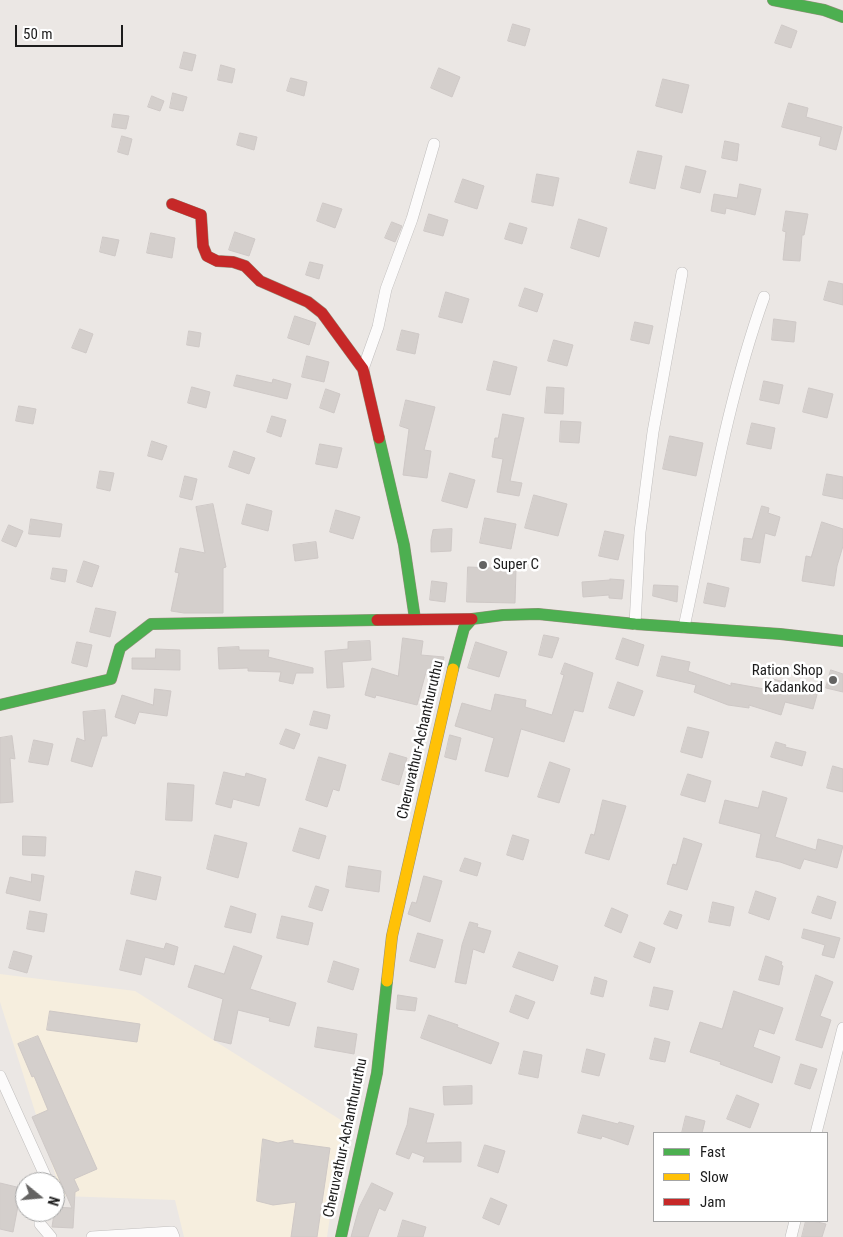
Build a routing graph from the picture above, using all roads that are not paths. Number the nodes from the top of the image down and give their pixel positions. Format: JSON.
{"nodes":[{"id":1,"x":773,"y":0,"type":"edge"},
{"id":2,"x":843,"y":17,"type":"edge"},
{"id":3,"x":434,"y":144,"type":"dead end"},
{"id":4,"x":172,"y":204,"type":"dead end"},
{"id":5,"x":682,"y":273,"type":"dead end"},
{"id":6,"x":764,"y":297,"type":"dead end"},
{"id":7,"x":363,"y":369,"type":"junction"},
{"id":8,"x":415,"y":619,"type":"junction"},
{"id":9,"x":472,"y":619,"type":"junction"},
{"id":10,"x":635,"y":624,"type":"junction"},
{"id":11,"x":684,"y":627,"type":"junction"},
{"id":12,"x":843,"y":641,"type":"edge"},
{"id":13,"x":0,"y":705,"type":"edge"},
{"id":14,"x":843,"y":1028,"type":"edge"},
{"id":15,"x":0,"y":1076,"type":"edge"},
{"id":16,"x":816,"y":1132,"type":"edge"},
{"id":17,"x":43,"y":1172,"type":"edge"},
{"id":18,"x":40,"y":1222,"type":"edge"},
{"id":19,"x":794,"y":1222,"type":"edge"},
{"id":20,"x":51,"y":1237,"type":"edge"},
{"id":21,"x":92,"y":1237,"type":"edge"},
{"id":22,"x":174,"y":1237,"type":"edge"},
{"id":23,"x":341,"y":1237,"type":"edge"},
{"id":24,"x":791,"y":1237,"type":"edge"}],
"edges":[{"from":1,"to":2,"type":"main road"},
{"from":3,"to":7,"type":"street"},
{"from":4,"to":7,"type":"main road"},
{"from":5,"to":10,"type":"street"},
{"from":6,"to":11,"type":"street"},
{"from":7,"to":8,"type":"main road"},
{"from":8,"to":9,"type":"main road"},
{"from":8,"to":13,"type":"main road"},
{"from":9,"to":10,"type":"main road"},
{"from":9,"to":23,"type":"main road","name":"Cheruvathur-Achanthuruthu"},
{"from":10,"to":11,"type":"main road"},
{"from":11,"to":12,"type":"main road"},
{"from":14,"to":16,"type":"street"},
{"from":15,"to":17,"type":"street"},
{"from":18,"to":20,"type":"street"},
{"from":19,"to":24,"type":"street"},
{"from":21,"to":22,"type":"street"}]}
